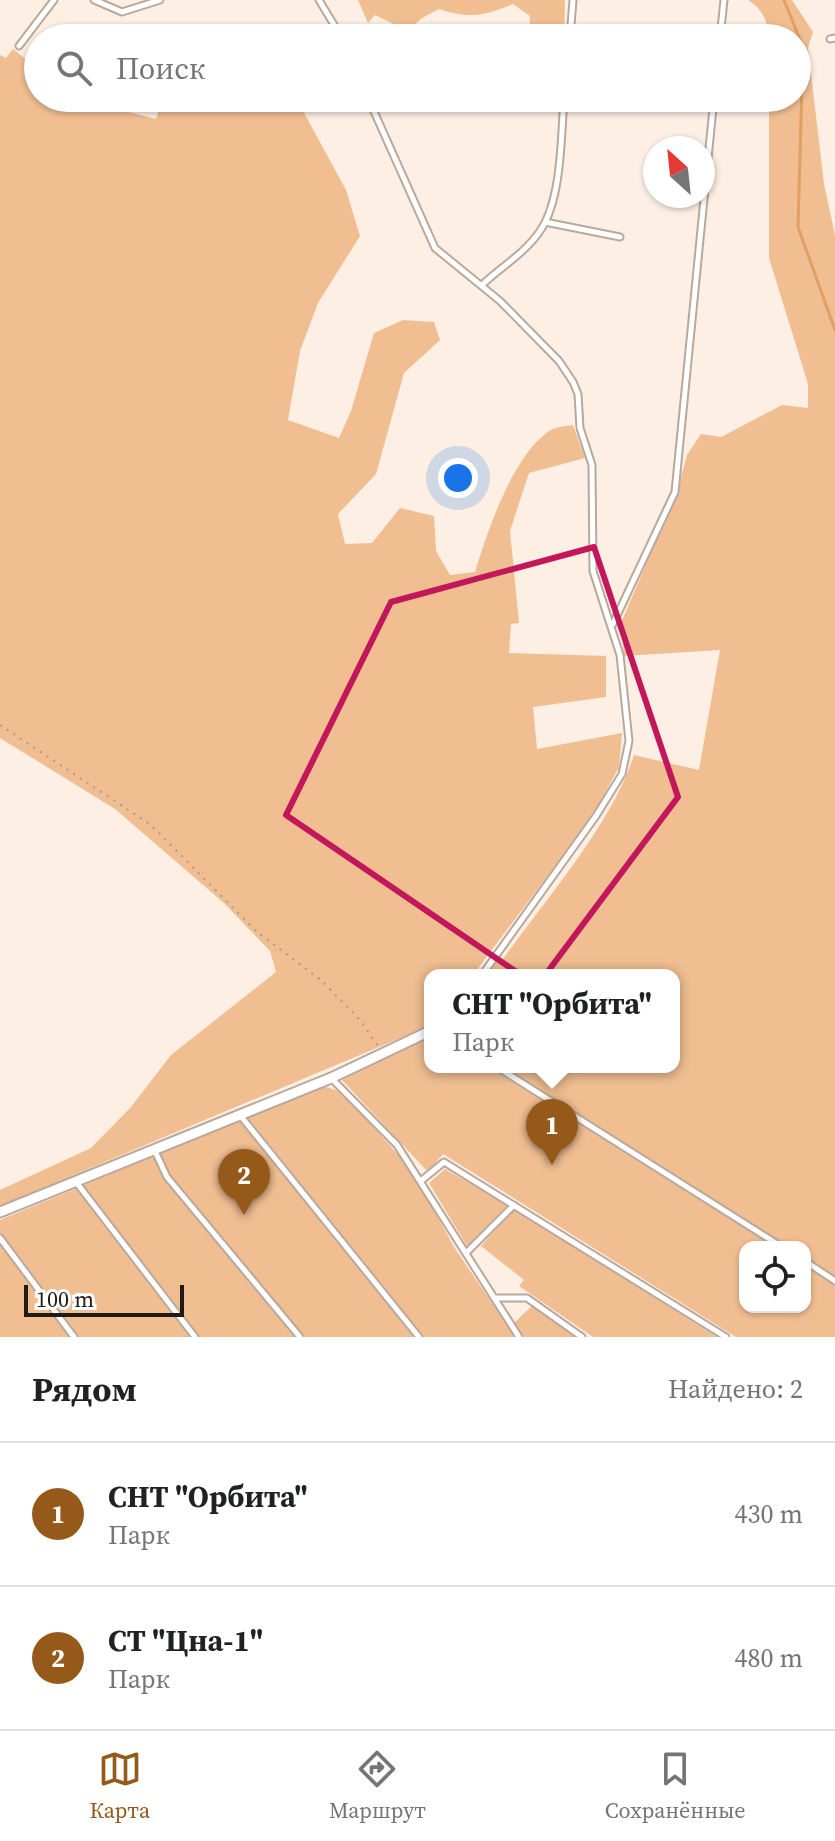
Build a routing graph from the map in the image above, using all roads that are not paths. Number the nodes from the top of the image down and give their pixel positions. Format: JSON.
{"nodes":[{"id":1,"x":54,"y":0,"type":"edge"},
{"id":2,"x":94,"y":0,"type":"edge"},
{"id":3,"x":160,"y":0,"type":"edge"},
{"id":4,"x":319,"y":0,"type":"edge"},
{"id":5,"x":573,"y":0,"type":"edge"},
{"id":6,"x":724,"y":0,"type":"edge"},
{"id":7,"x":36,"y":24,"type":"edge"},
{"id":8,"x":334,"y":24,"type":"edge"},
{"id":9,"x":571,"y":24,"type":"edge"},
{"id":10,"x":721,"y":24,"type":"edge"},
{"id":11,"x":24,"y":39,"type":"edge"},
{"id":12,"x":19,"y":46,"type":"dead end"},
{"id":13,"x":374,"y":112,"type":"edge"},
{"id":14,"x":563,"y":112,"type":"edge"},
{"id":15,"x":713,"y":112,"type":"edge"},
{"id":16,"x":545,"y":222,"type":"junction"},
{"id":17,"x":620,"y":237,"type":"dead end"},
{"id":18,"x":482,"y":285,"type":"junction"},
{"id":19,"x":613,"y":625,"type":"junction"},
{"id":20,"x":486,"y":969,"type":"edge"},
{"id":21,"x":424,"y":1034,"type":"edge"},
{"id":22,"x":506,"y":1073,"type":"edge"},
{"id":23,"x":331,"y":1078,"type":"junction"},
{"id":24,"x":239,"y":1114,"type":"junction"},
{"id":25,"x":154,"y":1148,"type":"junction"},
{"id":26,"x":422,"y":1180,"type":"junction"},
{"id":27,"x":75,"y":1181,"type":"junction"},
{"id":28,"x":514,"y":1205,"type":"junction"},
{"id":29,"x":0,"y":1212,"type":"edge"},
{"id":30,"x":0,"y":1238,"type":"edge"},
{"id":31,"x":772,"y":1241,"type":"edge"},
{"id":32,"x":466,"y":1253,"type":"junction"},
{"id":33,"x":811,"y":1265,"type":"edge"},
{"id":34,"x":835,"y":1281,"type":"edge"},
{"id":35,"x":496,"y":1298,"type":"junction"},
{"id":36,"x":74,"y":1337,"type":"edge"},
{"id":37,"x":195,"y":1337,"type":"edge"},
{"id":38,"x":300,"y":1337,"type":"edge"},
{"id":39,"x":419,"y":1337,"type":"edge"},
{"id":40,"x":519,"y":1337,"type":"edge"},
{"id":41,"x":582,"y":1337,"type":"edge"},
{"id":42,"x":726,"y":1337,"type":"edge"}],
"edges":[{"from":1,"to":7,"type":"lane"},
{"from":2,"to":3,"type":"lane"},
{"from":4,"to":8,"type":"lane"},
{"from":5,"to":9,"type":"lane"},
{"from":6,"to":10,"type":"lane"},
{"from":11,"to":12,"type":"lane"},
{"from":13,"to":18,"type":"lane"},
{"from":14,"to":16,"type":"lane"},
{"from":15,"to":19,"type":"lane"},
{"from":16,"to":17,"type":"lane"},
{"from":16,"to":18,"type":"lane"},
{"from":18,"to":19,"type":"lane"},
{"from":19,"to":20,"type":"lane"},
{"from":21,"to":23,"type":"street"},
{"from":22,"to":31,"type":"lane"},
{"from":23,"to":24,"type":"street"},
{"from":23,"to":26,"type":"lane"},
{"from":24,"to":25,"type":"street"},
{"from":24,"to":39,"type":"lane"},
{"from":25,"to":27,"type":"street"},
{"from":25,"to":38,"type":"lane"},
{"from":26,"to":28,"type":"lane"},
{"from":26,"to":32,"type":"lane"},
{"from":27,"to":29,"type":"street"},
{"from":27,"to":37,"type":"lane"},
{"from":28,"to":32,"type":"lane"},
{"from":28,"to":42,"type":"lane"},
{"from":30,"to":36,"type":"lane"},
{"from":32,"to":35,"type":"lane"},
{"from":33,"to":34,"type":"lane"},
{"from":35,"to":40,"type":"lane"},
{"from":35,"to":41,"type":"lane"}]}
